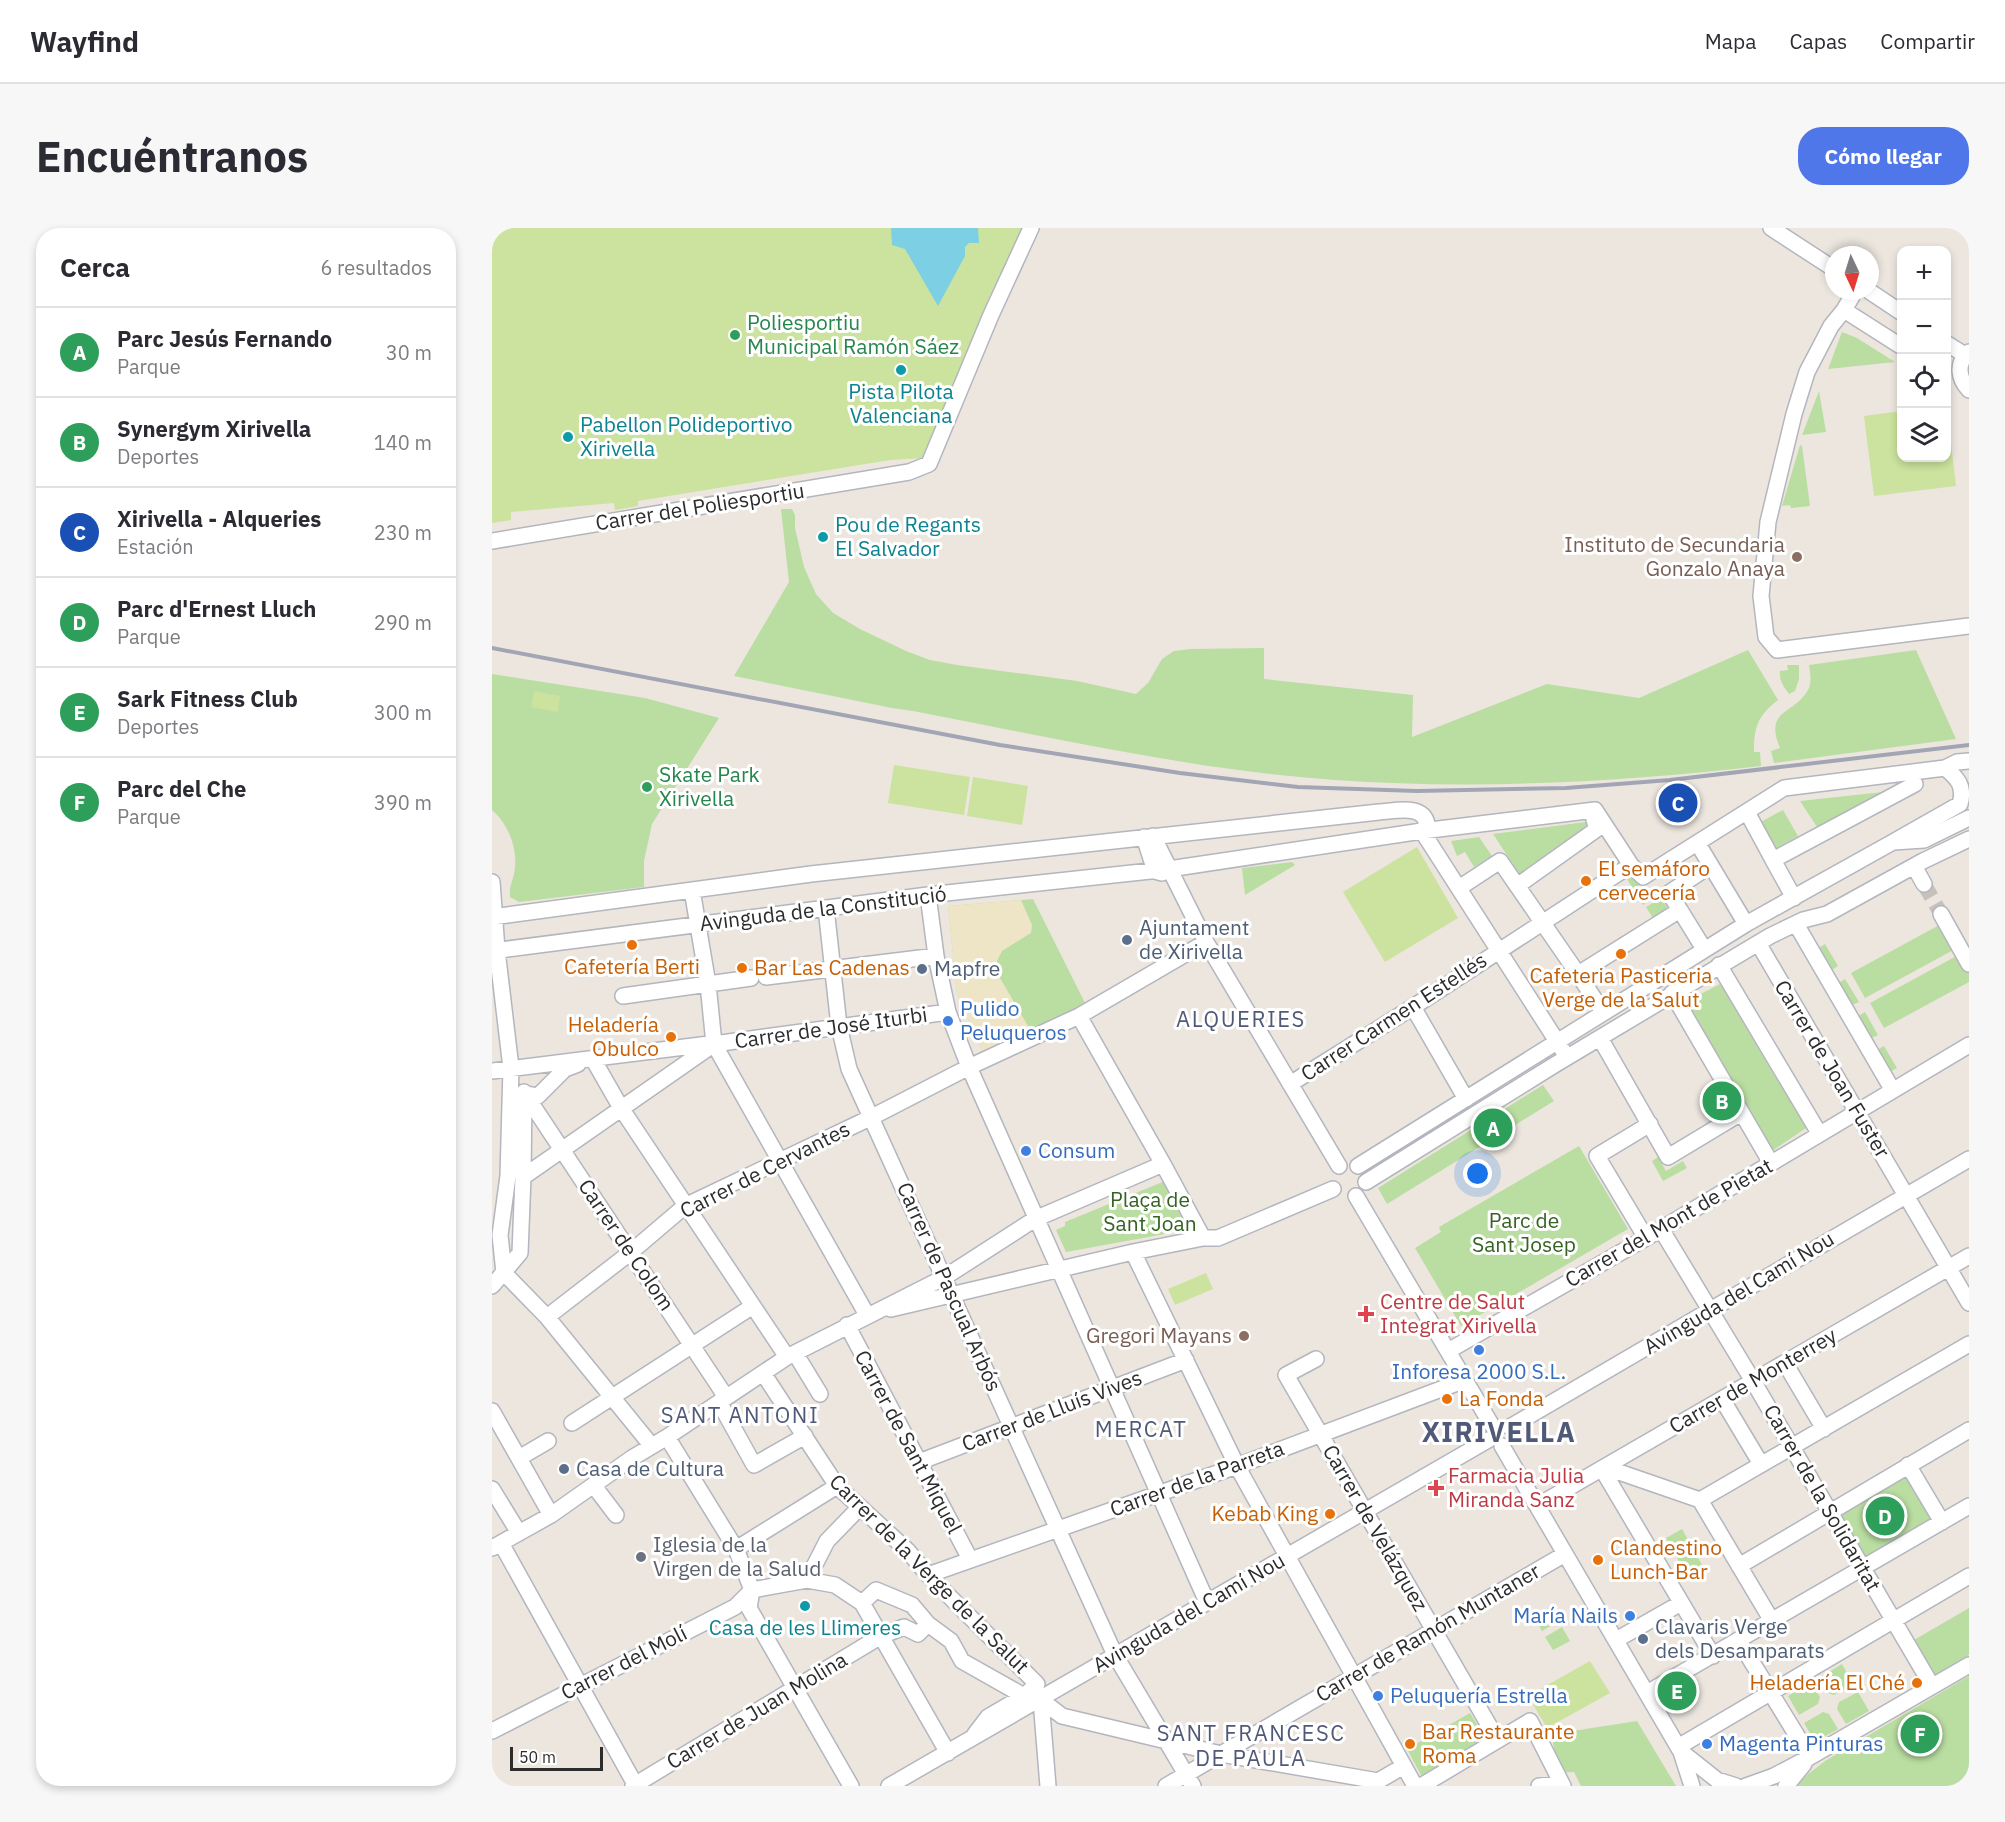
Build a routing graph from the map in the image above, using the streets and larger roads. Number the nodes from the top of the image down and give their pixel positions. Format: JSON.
{"nodes":[{"id":1,"x":1030,"y":228,"type":"edge"},
{"id":2,"x":1771,"y":228,"type":"edge"},
{"id":3,"x":1825,"y":262,"type":"edge"},
{"id":4,"x":1879,"y":298,"type":"edge"},
{"id":5,"x":1850,"y":300,"type":"edge"},
{"id":6,"x":1844,"y":310,"type":"junction"},
{"id":7,"x":1897,"y":310,"type":"edge"},
{"id":8,"x":1897,"y":344,"type":"edge"},
{"id":9,"x":1951,"y":345,"type":"edge"},
{"id":10,"x":1967,"y":353,"type":"edge"},
{"id":11,"x":1951,"y":379,"type":"edge"},
{"id":12,"x":1969,"y":390,"type":"edge"},
{"id":13,"x":492,"y":541,"type":"edge"},
{"id":14,"x":1969,"y":626,"type":"edge"},
{"id":15,"x":1969,"y":761,"type":"edge"},
{"id":16,"x":1945,"y":768,"type":"junction"},
{"id":17,"x":1915,"y":784,"type":"dead end"},
{"id":18,"x":1379,"y":812,"type":"junction"},
{"id":19,"x":1747,"y":812,"type":"junction"},
{"id":20,"x":1594,"y":820,"type":"dead end"},
{"id":21,"x":1963,"y":822,"type":"edge"},
{"id":22,"x":1422,"y":831,"type":"junction"},
{"id":23,"x":1148,"y":836,"type":"junction"},
{"id":24,"x":1386,"y":837,"type":"junction"},
{"id":25,"x":1969,"y":839,"type":"edge"},
{"id":26,"x":1893,"y":842,"type":"junction"},
{"id":27,"x":1698,"y":844,"type":"junction"},
{"id":28,"x":1773,"y":860,"type":"junction"},
{"id":29,"x":1631,"y":864,"type":"junction"},
{"id":30,"x":1919,"y":864,"type":"junction"},
{"id":31,"x":1192,"y":866,"type":"junction"},
{"id":32,"x":1162,"y":870,"type":"junction"},
{"id":33,"x":1702,"y":871,"type":"dead end"},
{"id":34,"x":492,"y":882,"type":"edge"},
{"id":35,"x":1924,"y":884,"type":"tunnel mouth"},
{"id":36,"x":1517,"y":886,"type":"junction"},
{"id":37,"x":1458,"y":888,"type":"junction"},
{"id":38,"x":693,"y":890,"type":"junction"},
{"id":39,"x":928,"y":895,"type":"junction"},
{"id":40,"x":1794,"y":898,"type":"junction"},
{"id":41,"x":826,"y":908,"type":"junction"},
{"id":42,"x":1680,"y":910,"type":"junction"},
{"id":43,"x":1941,"y":914,"type":"tunnel mouth"},
{"id":44,"x":494,"y":916,"type":"edge"},
{"id":45,"x":1194,"y":920,"type":"junction"},
{"id":46,"x":1542,"y":922,"type":"junction"},
{"id":47,"x":699,"y":924,"type":"junction"},
{"id":48,"x":1746,"y":924,"type":"junction"},
{"id":49,"x":1796,"y":924,"type":"junction"},
{"id":50,"x":1206,"y":942,"type":"junction"},
{"id":51,"x":1758,"y":943,"type":"junction"},
{"id":52,"x":1704,"y":949,"type":"junction"},
{"id":53,"x":495,"y":950,"type":"edge"},
{"id":54,"x":1498,"y":950,"type":"junction"},
{"id":55,"x":936,"y":956,"type":"junction"},
{"id":56,"x":1969,"y":964,"type":"edge"},
{"id":57,"x":1719,"y":965,"type":"junction"},
{"id":58,"x":832,"y":969,"type":"junction"},
{"id":59,"x":1578,"y":974,"type":"junction"},
{"id":60,"x":708,"y":984,"type":"junction"},
{"id":61,"x":1672,"y":993,"type":"junction"},
{"id":62,"x":623,"y":996,"type":"dead end"},
{"id":63,"x":1413,"y":1006,"type":"junction"},
{"id":64,"x":948,"y":1012,"type":"junction"},
{"id":65,"x":1603,"y":1012,"type":"junction"},
{"id":66,"x":499,"y":1016,"type":"edge"},
{"id":67,"x":1079,"y":1016,"type":"junction"},
{"id":68,"x":839,"y":1026,"type":"junction"},
{"id":69,"x":1600,"y":1038,"type":"junction"},
{"id":70,"x":1557,"y":1041,"type":"junction"},
{"id":71,"x":714,"y":1044,"type":"junction"},
{"id":72,"x":1969,"y":1045,"type":"edge"},
{"id":73,"x":1567,"y":1057,"type":"junction"},
{"id":74,"x":593,"y":1059,"type":"junction"},
{"id":75,"x":969,"y":1067,"type":"junction"},
{"id":76,"x":511,"y":1068,"type":"junction"},
{"id":77,"x":492,"y":1071,"type":"edge"},
{"id":78,"x":1290,"y":1084,"type":"junction"},
{"id":79,"x":1892,"y":1089,"type":"junction"},
{"id":80,"x":525,"y":1094,"type":"junction"},
{"id":81,"x":1466,"y":1099,"type":"junction"},
{"id":82,"x":621,"y":1108,"type":"junction"},
{"id":83,"x":1857,"y":1111,"type":"junction"},
{"id":84,"x":1741,"y":1113,"type":"junction"},
{"id":85,"x":872,"y":1117,"type":"junction"},
{"id":86,"x":1650,"y":1124,"type":"junction"},
{"id":87,"x":1820,"y":1133,"type":"junction"},
{"id":88,"x":562,"y":1150,"type":"junction"},
{"id":89,"x":780,"y":1159,"type":"junction"},
{"id":90,"x":1969,"y":1159,"type":"edge"},
{"id":91,"x":1771,"y":1163,"type":"junction"},
{"id":92,"x":1163,"y":1164,"type":"junction"},
{"id":93,"x":1339,"y":1166,"type":"junction"},
{"id":94,"x":1358,"y":1166,"type":"junction"},
{"id":95,"x":523,"y":1177,"type":"junction"},
{"id":96,"x":1365,"y":1182,"type":"junction"},
{"id":97,"x":1333,"y":1189,"type":"junction"},
{"id":98,"x":1907,"y":1195,"type":"junction"},
{"id":99,"x":1356,"y":1196,"type":"junction"},
{"id":100,"x":685,"y":1206,"type":"junction"},
{"id":101,"x":1035,"y":1219,"type":"junction"},
{"id":102,"x":1661,"y":1228,"type":"junction"},
{"id":103,"x":496,"y":1233,"type":"edge"},
{"id":104,"x":1203,"y":1238,"type":"junction"},
{"id":105,"x":1646,"y":1238,"type":"junction"},
{"id":106,"x":631,"y":1252,"type":"junction"},
{"id":107,"x":1132,"y":1252,"type":"junction"},
{"id":108,"x":1969,"y":1256,"type":"edge"},
{"id":109,"x":1949,"y":1268,"type":"junction"},
{"id":110,"x":1058,"y":1270,"type":"junction"},
{"id":111,"x":504,"y":1273,"type":"junction"},
{"id":112,"x":945,"y":1277,"type":"junction"},
{"id":113,"x":492,"y":1286,"type":"edge"},
{"id":114,"x":952,"y":1296,"type":"junction"},
{"id":115,"x":1969,"y":1303,"type":"edge"},
{"id":116,"x":753,"y":1306,"type":"junction"},
{"id":117,"x":1710,"y":1311,"type":"junction"},
{"id":118,"x":867,"y":1315,"type":"junction"},
{"id":119,"x":547,"y":1317,"type":"junction"},
{"id":120,"x":847,"y":1325,"type":"junction"},
{"id":121,"x":1969,"y":1344,"type":"edge"},
{"id":122,"x":692,"y":1345,"type":"junction"},
{"id":123,"x":1448,"y":1351,"type":"junction"},
{"id":124,"x":791,"y":1355,"type":"junction"},
{"id":125,"x":1316,"y":1359,"type":"dead end"},
{"id":126,"x":1186,"y":1360,"type":"junction"},
{"id":127,"x":1785,"y":1363,"type":"junction"},
{"id":128,"x":763,"y":1373,"type":"junction"},
{"id":129,"x":1465,"y":1380,"type":"junction"},
{"id":130,"x":1753,"y":1381,"type":"junction"},
{"id":131,"x":1111,"y":1389,"type":"junction"},
{"id":132,"x":820,"y":1394,"type":"dead end"},
{"id":133,"x":612,"y":1397,"type":"junction"},
{"id":134,"x":723,"y":1399,"type":"junction"},
{"id":135,"x":1722,"y":1399,"type":"junction"},
{"id":136,"x":494,"y":1418,"type":"edge"},
{"id":137,"x":572,"y":1423,"type":"dead end"},
{"id":138,"x":1491,"y":1424,"type":"junction"},
{"id":139,"x":1012,"y":1426,"type":"junction"},
{"id":140,"x":1510,"y":1427,"type":"junction"},
{"id":141,"x":1824,"y":1429,"type":"junction"},
{"id":142,"x":1969,"y":1430,"type":"edge"},
{"id":143,"x":1319,"y":1434,"type":"junction"},
{"id":144,"x":805,"y":1436,"type":"junction"},
{"id":145,"x":667,"y":1437,"type":"junction"},
{"id":146,"x":548,"y":1441,"type":"dead end"},
{"id":147,"x":1495,"y":1443,"type":"junction"},
{"id":148,"x":651,"y":1445,"type":"junction"},
{"id":149,"x":1792,"y":1447,"type":"junction"},
{"id":150,"x":519,"y":1458,"type":"junction"},
{"id":151,"x":919,"y":1462,"type":"junction"},
{"id":152,"x":1761,"y":1464,"type":"junction"},
{"id":153,"x":1908,"y":1465,"type":"junction"},
{"id":154,"x":1237,"y":1466,"type":"junction"},
{"id":155,"x":1602,"y":1469,"type":"junction"},
{"id":156,"x":594,"y":1485,"type":"junction"},
{"id":157,"x":837,"y":1486,"type":"junction"},
{"id":158,"x":492,"y":1489,"type":"edge"},
{"id":159,"x":1159,"y":1494,"type":"junction"},
{"id":160,"x":1700,"y":1500,"type":"junction"},
{"id":161,"x":1537,"y":1506,"type":"junction"},
{"id":162,"x":860,"y":1507,"type":"junction"},
{"id":163,"x":1364,"y":1511,"type":"junction"},
{"id":164,"x":1830,"y":1511,"type":"junction"},
{"id":165,"x":1967,"y":1511,"type":"edge"},
{"id":166,"x":551,"y":1515,"type":"junction"},
{"id":167,"x":616,"y":1515,"type":"dead end"},
{"id":168,"x":1942,"y":1522,"type":"junction"},
{"id":169,"x":1058,"y":1530,"type":"junction"},
{"id":170,"x":519,"y":1533,"type":"junction"},
{"id":171,"x":497,"y":1546,"type":"edge"},
{"id":172,"x":736,"y":1549,"type":"junction"},
{"id":173,"x":1565,"y":1554,"type":"junction"},
{"id":174,"x":1287,"y":1556,"type":"junction"},
{"id":175,"x":970,"y":1559,"type":"junction"},
{"id":176,"x":1739,"y":1566,"type":"junction"},
{"id":177,"x":1863,"y":1568,"type":"junction"},
{"id":178,"x":928,"y":1575,"type":"junction"},
{"id":179,"x":1969,"y":1576,"type":"edge"},
{"id":180,"x":807,"y":1580,"type":"junction"},
{"id":181,"x":752,"y":1590,"type":"junction"},
{"id":182,"x":1207,"y":1602,"type":"junction"},
{"id":183,"x":861,"y":1603,"type":"junction"},
{"id":184,"x":1681,"y":1603,"type":"junction"},
{"id":185,"x":1893,"y":1620,"type":"junction"},
{"id":186,"x":1772,"y":1621,"type":"junction"},
{"id":187,"x":928,"y":1624,"type":"junction"},
{"id":188,"x":1434,"y":1630,"type":"junction"},
{"id":189,"x":880,"y":1636,"type":"junction"},
{"id":190,"x":1616,"y":1640,"type":"junction"},
{"id":191,"x":1739,"y":1641,"type":"junction"},
{"id":192,"x":1115,"y":1655,"type":"junction"},
{"id":193,"x":1713,"y":1656,"type":"junction"},
{"id":194,"x":1969,"y":1665,"type":"edge"},
{"id":195,"x":1354,"y":1676,"type":"junction"},
{"id":196,"x":580,"y":1685,"type":"junction"},
{"id":197,"x":1932,"y":1686,"type":"junction"},
{"id":198,"x":795,"y":1689,"type":"junction"},
{"id":199,"x":1647,"y":1693,"type":"junction"},
{"id":200,"x":1771,"y":1693,"type":"junction"},
{"id":201,"x":1024,"y":1696,"type":"junction"},
{"id":202,"x":1041,"y":1700,"type":"junction"},
{"id":203,"x":492,"y":1731,"type":"edge"},
{"id":204,"x":970,"y":1741,"type":"junction"},
{"id":205,"x":1167,"y":1742,"type":"junction"},
{"id":206,"x":1493,"y":1742,"type":"junction"},
{"id":207,"x":1680,"y":1750,"type":"junction"},
{"id":208,"x":948,"y":1754,"type":"junction"},
{"id":209,"x":1221,"y":1754,"type":"junction"},
{"id":210,"x":1810,"y":1757,"type":"junction"},
{"id":211,"x":1404,"y":1766,"type":"junction"},
{"id":212,"x":1190,"y":1780,"type":"edge"},
{"id":213,"x":635,"y":1785,"type":"edge"},
{"id":214,"x":1563,"y":1785,"type":"edge"},
{"id":215,"x":851,"y":1786,"type":"edge"},
{"id":216,"x":889,"y":1786,"type":"edge"},
{"id":217,"x":1048,"y":1786,"type":"edge"},
{"id":218,"x":1166,"y":1786,"type":"edge"},
{"id":219,"x":1415,"y":1786,"type":"edge"},
{"id":220,"x":1420,"y":1786,"type":"edge"},
{"id":221,"x":1539,"y":1786,"type":"edge"},
{"id":222,"x":1692,"y":1786,"type":"edge"},
{"id":223,"x":1735,"y":1786,"type":"edge"},
{"id":224,"x":1740,"y":1786,"type":"edge"},
{"id":225,"x":1746,"y":1786,"type":"edge"},
{"id":226,"x":1786,"y":1786,"type":"edge"}],
"edges":[{"from":1,"to":13,"type":"street","name":"Carrer del Poliesportiu"},
{"from":2,"to":3,"type":"street"},
{"from":4,"to":7,"type":"street"},
{"from":5,"to":6,"type":"street"},
{"from":6,"to":8,"type":"street"},
{"from":6,"to":14,"type":"street"},
{"from":9,"to":10,"type":"street"},
{"from":10,"to":12,"type":"street"},
{"from":11,"to":12,"type":"street"},
{"from":15,"to":16,"type":"street"},
{"from":16,"to":19,"type":"street"},
{"from":16,"to":26,"type":"street"},
{"from":17,"to":28,"type":"street"},
{"from":18,"to":22,"type":"street","name":"Avinguda de la Constitució"},
{"from":18,"to":23,"type":"street","name":"Avinguda de la Constitució"},
{"from":18,"to":24,"type":"street"},
{"from":19,"to":27,"type":"street"},
{"from":19,"to":28,"type":"street"},
{"from":20,"to":36,"type":"street"},
{"from":21,"to":26,"type":"street"},
{"from":21,"to":30,"type":"street"},
{"from":22,"to":24,"type":"street","name":"Avinguda de la Constitució"},
{"from":22,"to":29,"type":"street","name":"Avinguda de la Constitució"},
{"from":22,"to":37,"type":"street"},
{"from":23,"to":32,"type":"street"},
{"from":23,"to":38,"type":"street","name":"Avinguda de la Constitució"},
{"from":24,"to":31,"type":"street","name":"Avinguda de la Constitució"},
{"from":25,"to":30,"type":"street"},
{"from":26,"to":40,"type":"street"},
{"from":27,"to":29,"type":"street"},
{"from":27,"to":48,"type":"street"},
{"from":28,"to":40,"type":"street"},
{"from":29,"to":46,"type":"street","name":"Carrer Carmen Estellés"},
{"from":30,"to":35,"type":"street"},
{"from":30,"to":49,"type":"street"},
{"from":31,"to":32,"type":"street","name":"Avinguda de la Constitució"},
{"from":31,"to":45,"type":"street"},
{"from":32,"to":39,"type":"street","name":"Avinguda de la Constitució"},
{"from":32,"to":45,"type":"street"},
{"from":33,"to":42,"type":"street"},
{"from":34,"to":44,"type":"street"},
{"from":36,"to":37,"type":"street"},
{"from":36,"to":46,"type":"street"},
{"from":37,"to":54,"type":"street"},
{"from":38,"to":44,"type":"street","name":"Avinguda de la Constitució"},
{"from":38,"to":47,"type":"street"},
{"from":39,"to":41,"type":"street","name":"Avinguda de la Constitució"},
{"from":39,"to":55,"type":"street"},
{"from":40,"to":48,"type":"street"},
{"from":41,"to":47,"type":"street","name":"Avinguda de la Constitució"},
{"from":41,"to":58,"type":"street","name":"Carrer de Pascual Arbós"},
{"from":42,"to":52,"type":"street"},
{"from":42,"to":59,"type":"street"},
{"from":43,"to":56,"type":"street"},
{"from":44,"to":53,"type":"street"},
{"from":45,"to":50,"type":"street"},
{"from":46,"to":54,"type":"street","name":"Carrer Carmen Estellés"},
{"from":46,"to":59,"type":"street"},
{"from":47,"to":53,"type":"street","name":"Avinguda de la Constitució"},
{"from":47,"to":60,"type":"street"},
{"from":48,"to":51,"type":"street"},
{"from":48,"to":51,"type":"street"},
{"from":48,"to":52,"type":"street"},
{"from":49,"to":51,"type":"street"},
{"from":49,"to":79,"type":"street"},
{"from":50,"to":67,"type":"street","name":"Carrer de Cervantes"},
{"from":50,"to":78,"type":"street"},
{"from":51,"to":57,"type":"street"},
{"from":51,"to":83,"type":"street","name":"Carrer de Joan Fuster"},
{"from":52,"to":65,"type":"street"},
{"from":53,"to":66,"type":"street"},
{"from":54,"to":63,"type":"street","name":"Carrer Carmen Estellés"},
{"from":54,"to":70,"type":"street"},
{"from":55,"to":58,"type":"street"},
{"from":55,"to":64,"type":"street"},
{"from":57,"to":61,"type":"street"},
{"from":57,"to":87,"type":"street"},
{"from":58,"to":60,"type":"street"},
{"from":58,"to":68,"type":"street","name":"Carrer de Pascual Arbós"},
{"from":59,"to":65,"type":"street"},
{"from":60,"to":62,"type":"street"},
{"from":60,"to":71,"type":"street"},
{"from":61,"to":69,"type":"street"},
{"from":61,"to":84,"type":"street"},
{"from":63,"to":78,"type":"street","name":"Carrer Carmen Estellés"},
{"from":63,"to":81,"type":"street"},
{"from":64,"to":68,"type":"street","name":"Carrer de José Iturbi"},
{"from":64,"to":75,"type":"street"},
{"from":65,"to":70,"type":"street"},
{"from":66,"to":76,"type":"street"},
{"from":67,"to":75,"type":"street","name":"Carrer de Cervantes"},
{"from":67,"to":92,"type":"street"},
{"from":68,"to":71,"type":"street","name":"Carrer de José Iturbi"},
{"from":68,"to":85,"type":"street","name":"Carrer de Pascual Arbós"},
{"from":69,"to":73,"type":"street"},
{"from":69,"to":86,"type":"street"},
{"from":70,"to":73,"type":"street"},
{"from":70,"to":81,"type":"street"},
{"from":71,"to":74,"type":"street","name":"Carrer de José Iturbi"},
{"from":71,"to":82,"type":"street","name":"Carrer de José Iturbi"},
{"from":71,"to":89,"type":"street"},
{"from":72,"to":79,"type":"street","name":"Carrer del Mont de Pietat"},
{"from":73,"to":96,"type":"street"},
{"from":74,"to":76,"type":"street"},
{"from":74,"to":80,"type":"street"},
{"from":74,"to":82,"type":"street"},
{"from":75,"to":85,"type":"street","name":"Carrer de Cervantes"},
{"from":75,"to":101,"type":"street"},
{"from":76,"to":77,"type":"street"},
{"from":76,"to":80,"type":"street","name":"Carrer de Colom"},
{"from":76,"to":103,"type":"street"},
{"from":78,"to":93,"type":"street"},
{"from":79,"to":83,"type":"street","name":"Carrer del Mont de Pietat"},
{"from":80,"to":88,"type":"street","name":"Carrer de Colom"},
{"from":80,"to":95,"type":"street"},
{"from":81,"to":94,"type":"street"},
{"from":82,"to":88,"type":"street","name":"Carrer de José Iturbi"},
{"from":82,"to":100,"type":"street"},
{"from":83,"to":87,"type":"street","name":"Carrer del Mont de Pietat"},
{"from":83,"to":98,"type":"street","name":"Carrer de Joan Fuster"},
{"from":84,"to":86,"type":"street"},
{"from":84,"to":91,"type":"street"},
{"from":85,"to":89,"type":"street","name":"Carrer de Cervantes"},
{"from":85,"to":112,"type":"street","name":"Carrer de Pascual Arbós"},
{"from":86,"to":105,"type":"street"},
{"from":87,"to":91,"type":"street","name":"Carrer del Mont de Pietat"},
{"from":88,"to":95,"type":"street","name":"Carrer de José Iturbi"},
{"from":88,"to":106,"type":"street","name":"Carrer de Colom"},
{"from":89,"to":100,"type":"street","name":"Carrer de Cervantes"},
{"from":89,"to":118,"type":"street"},
{"from":90,"to":98,"type":"street","name":"Avinguda del Camí Nou"},
{"from":91,"to":102,"type":"street","name":"Carrer del Mont de Pietat"},
{"from":92,"to":101,"type":"street"},
{"from":92,"to":104,"type":"street"},
{"from":93,"to":94,"type":"street"},
{"from":93,"to":97,"type":"street"},
{"from":94,"to":96,"type":"street"},
{"from":95,"to":111,"type":"street"},
{"from":96,"to":99,"type":"street"},
{"from":97,"to":99,"type":"street"},
{"from":97,"to":104,"type":"street"},
{"from":98,"to":109,"type":"street","name":"Carrer de Joan Fuster"},
{"from":98,"to":117,"type":"street","name":"Avinguda del Camí Nou"},
{"from":99,"to":123,"type":"street"},
{"from":100,"to":106,"type":"street","name":"Carrer de Cervantes"},
{"from":100,"to":116,"type":"street"},
{"from":101,"to":110,"type":"street"},
{"from":101,"to":112,"type":"street"},
{"from":102,"to":105,"type":"street","name":"Carrer del Mont de Pietat"},
{"from":102,"to":117,"type":"street","name":"Carrer de la Solidaritat"},
{"from":103,"to":111,"type":"street"},
{"from":104,"to":107,"type":"street"},
{"from":105,"to":123,"type":"street","name":"Carrer del Mont de Pietat"},
{"from":106,"to":119,"type":"street","name":"Carrer de Cervantes"},
{"from":106,"to":122,"type":"street","name":"Carrer de Colom"},
{"from":107,"to":110,"type":"street"},
{"from":107,"to":126,"type":"street"},
{"from":108,"to":109,"type":"street","name":"Carrer de Monterrey"},
{"from":109,"to":115,"type":"street","name":"Carrer de Joan Fuster"},
{"from":109,"to":127,"type":"street","name":"Carrer de Monterrey"},
{"from":110,"to":114,"type":"street"},
{"from":110,"to":131,"type":"street"},
{"from":111,"to":113,"type":"street"},
{"from":111,"to":119,"type":"street"},
{"from":112,"to":114,"type":"street","name":"Carrer de Pascual Arbós"},
{"from":112,"to":118,"type":"street"},
{"from":114,"to":118,"type":"street"},
{"from":114,"to":139,"type":"street","name":"Carrer de Pascual Arbós"},
{"from":116,"to":122,"type":"street"},
{"from":116,"to":124,"type":"street"},
{"from":117,"to":130,"type":"street","name":"Carrer de la Solidaritat"},
{"from":117,"to":140,"type":"street","name":"Avinguda del Camí Nou"},
{"from":118,"to":120,"type":"street"},
{"from":119,"to":133,"type":"street"},
{"from":120,"to":124,"type":"street"},
{"from":120,"to":151,"type":"street","name":"Carrer de Sant Miquel"},
{"from":121,"to":141,"type":"street"},
{"from":122,"to":133,"type":"street"},
{"from":122,"to":134,"type":"street","name":"Carrer de Colom"},
{"from":123,"to":129,"type":"street"},
{"from":124,"to":128,"type":"street"},
{"from":124,"to":132,"type":"street"},
{"from":125,"to":143,"type":"street","name":"Carrer de Velázquez"},
{"from":126,"to":131,"type":"street","name":"Carrer de Lluís Vives"},
{"from":126,"to":154,"type":"street"},
{"from":127,"to":130,"type":"street","name":"Carrer de Monterrey"},
{"from":127,"to":141,"type":"street"},
{"from":128,"to":134,"type":"street"},
{"from":128,"to":144,"type":"street","name":"Carrer de la Verge de la Salut"},
{"from":129,"to":138,"type":"street"},
{"from":129,"to":143,"type":"street","name":"Carrer de la Parreta"},
{"from":130,"to":135,"type":"street","name":"Carrer de Monterrey"},
{"from":130,"to":149,"type":"street","name":"Carrer de la Solidaritat"},
{"from":131,"to":139,"type":"street","name":"Carrer de Lluís Vives"},
{"from":131,"to":159,"type":"street"},
{"from":133,"to":137,"type":"street"},
{"from":133,"to":148,"type":"street"},
{"from":134,"to":144,"type":"street","name":"Carrer de Colom"},
{"from":134,"to":145,"type":"street"},
{"from":135,"to":152,"type":"street"},
{"from":135,"to":155,"type":"street","name":"Carrer de Monterrey"},
{"from":136,"to":150,"type":"street"},
{"from":138,"to":140,"type":"street"},
{"from":138,"to":147,"type":"street"},
{"from":139,"to":151,"type":"street","name":"Carrer de Lluís Vives"},
{"from":139,"to":169,"type":"street","name":"Carrer de Pascual Arbós"},
{"from":140,"to":147,"type":"street"},
{"from":141,"to":149,"type":"street"},
{"from":142,"to":153,"type":"street"},
{"from":143,"to":154,"type":"street","name":"Carrer de la Parreta"},
{"from":143,"to":163,"type":"street","name":"Carrer de Velázquez"},
{"from":144,"to":157,"type":"street","name":"Carrer de la Verge de la Salut"},
{"from":145,"to":148,"type":"street"},
{"from":145,"to":172,"type":"street"},
{"from":146,"to":150,"type":"street"},
{"from":147,"to":161,"type":"street"},
{"from":147,"to":163,"type":"street","name":"Avinguda del Camí Nou"},
{"from":148,"to":156,"type":"street"},
{"from":149,"to":152,"type":"street"},
{"from":149,"to":164,"type":"street","name":"Carrer de la Solidaritat"},
{"from":150,"to":166,"type":"street"},
{"from":151,"to":175,"type":"street","name":"Carrer de Sant Miquel"},
{"from":152,"to":160,"type":"street"},
{"from":153,"to":164,"type":"street"},
{"from":153,"to":168,"type":"street"},
{"from":154,"to":159,"type":"street","name":"Carrer de la Parreta"},
{"from":154,"to":174,"type":"street"},
{"from":155,"to":160,"type":"street"},
{"from":155,"to":161,"type":"street","name":"Carrer de Monterrey"},
{"from":155,"to":184,"type":"street"},
{"from":156,"to":166,"type":"street"},
{"from":156,"to":167,"type":"street"},
{"from":157,"to":162,"type":"street","name":"Carrer de la Verge de la Salut"},
{"from":157,"to":172,"type":"street"},
{"from":158,"to":170,"type":"street"},
{"from":159,"to":169,"type":"street","name":"Carrer de la Parreta"},
{"from":159,"to":182,"type":"street"},
{"from":160,"to":176,"type":"street"},
{"from":161,"to":173,"type":"street"},
{"from":162,"to":178,"type":"street","name":"Carrer de la Verge de la Salut"},
{"from":162,"to":180,"type":"street"},
{"from":163,"to":174,"type":"street","name":"Avinguda del Camí Nou"},
{"from":163,"to":188,"type":"street","name":"Carrer de Velázquez"},
{"from":164,"to":176,"type":"street"},
{"from":164,"to":177,"type":"street","name":"Carrer de la Solidaritat"},
{"from":165,"to":168,"type":"street"},
{"from":166,"to":170,"type":"street"},
{"from":168,"to":177,"type":"street"},
{"from":169,"to":175,"type":"street","name":"Carrer de la Parreta"},
{"from":169,"to":192,"type":"street","name":"Carrer de Pascual Arbós"},
{"from":170,"to":171,"type":"street"},
{"from":171,"to":196,"type":"street"},
{"from":172,"to":181,"type":"street"},
{"from":173,"to":188,"type":"street","name":"Carrer de Ramón Muntaner"},
{"from":173,"to":190,"type":"street"},
{"from":174,"to":182,"type":"street","name":"Avinguda del Camí Nou"},
{"from":174,"to":195,"type":"street"},
{"from":175,"to":178,"type":"street","name":"Carrer de la Parreta"},
{"from":176,"to":186,"type":"street"},
{"from":177,"to":185,"type":"street","name":"Carrer de la Solidaritat"},
{"from":177,"to":186,"type":"street"},
{"from":178,"to":201,"type":"street","name":"Carrer de la Verge de la Salut"},
{"from":179,"to":185,"type":"street"},
{"from":180,"to":181,"type":"street"},
{"from":180,"to":183,"type":"street"},
{"from":181,"to":196,"type":"street","name":"Carrer del Molí"},
{"from":181,"to":198,"type":"street"},
{"from":182,"to":192,"type":"street","name":"Avinguda del Camí Nou"},
{"from":183,"to":187,"type":"street"},
{"from":183,"to":189,"type":"street"},
{"from":184,"to":190,"type":"street"},
{"from":184,"to":193,"type":"street"},
{"from":185,"to":197,"type":"street","name":"Carrer de la Solidaritat"},
{"from":185,"to":200,"type":"street"},
{"from":186,"to":191,"type":"street"},
{"from":187,"to":189,"type":"street","name":"Carrer de Juan Molina"},
{"from":187,"to":201,"type":"street"},
{"from":188,"to":195,"type":"street","name":"Carrer de Ramón Muntaner"},
{"from":188,"to":206,"type":"street","name":"Carrer de Velázquez"},
{"from":189,"to":198,"type":"street","name":"Carrer de Juan Molina"},
{"from":189,"to":208,"type":"street"},
{"from":190,"to":199,"type":"street"},
{"from":191,"to":193,"type":"street"},
{"from":191,"to":200,"type":"street"},
{"from":192,"to":202,"type":"street","name":"Avinguda del Camí Nou"},
{"from":192,"to":205,"type":"street","name":"Carrer de Pascual Arbós"},
{"from":193,"to":199,"type":"street"},
{"from":194,"to":197,"type":"street"},
{"from":195,"to":209,"type":"street","name":"Carrer de Ramón Muntaner"},
{"from":195,"to":211,"type":"street"},
{"from":196,"to":203,"type":"street","name":"Carrer del Molí"},
{"from":196,"to":213,"type":"street"},
{"from":197,"to":210,"type":"street"},
{"from":198,"to":213,"type":"street","name":"Carrer de Juan Molina"},
{"from":198,"to":215,"type":"street"},
{"from":199,"to":207,"type":"street"},
{"from":200,"to":207,"type":"street"},
{"from":200,"to":210,"type":"street"},
{"from":201,"to":204,"type":"street"},
{"from":202,"to":204,"type":"street","name":"Avinguda del Camí Nou"},
{"from":202,"to":205,"type":"street"},
{"from":202,"to":217,"type":"street"},
{"from":204,"to":208,"type":"street","name":"Avinguda del Camí Nou"},
{"from":205,"to":209,"type":"street"},
{"from":205,"to":212,"type":"street","name":"Carrer de Pascual Arbós"},
{"from":206,"to":214,"type":"street"},
{"from":206,"to":220,"type":"street"},
{"from":207,"to":222,"type":"street"},
{"from":207,"to":223,"type":"street"},
{"from":208,"to":216,"type":"street","name":"Avinguda del Camí Nou"},
{"from":209,"to":211,"type":"street"},
{"from":209,"to":212,"type":"street","name":"Carrer de Ramón Muntaner"},
{"from":210,"to":225,"type":"street"},
{"from":210,"to":226,"type":"street"},
{"from":211,"to":219,"type":"street"},
{"from":212,"to":218,"type":"street","name":"Carrer de Ramón Muntaner"},
{"from":214,"to":221,"type":"street"},
{"from":223,"to":224,"type":"street"}]}
